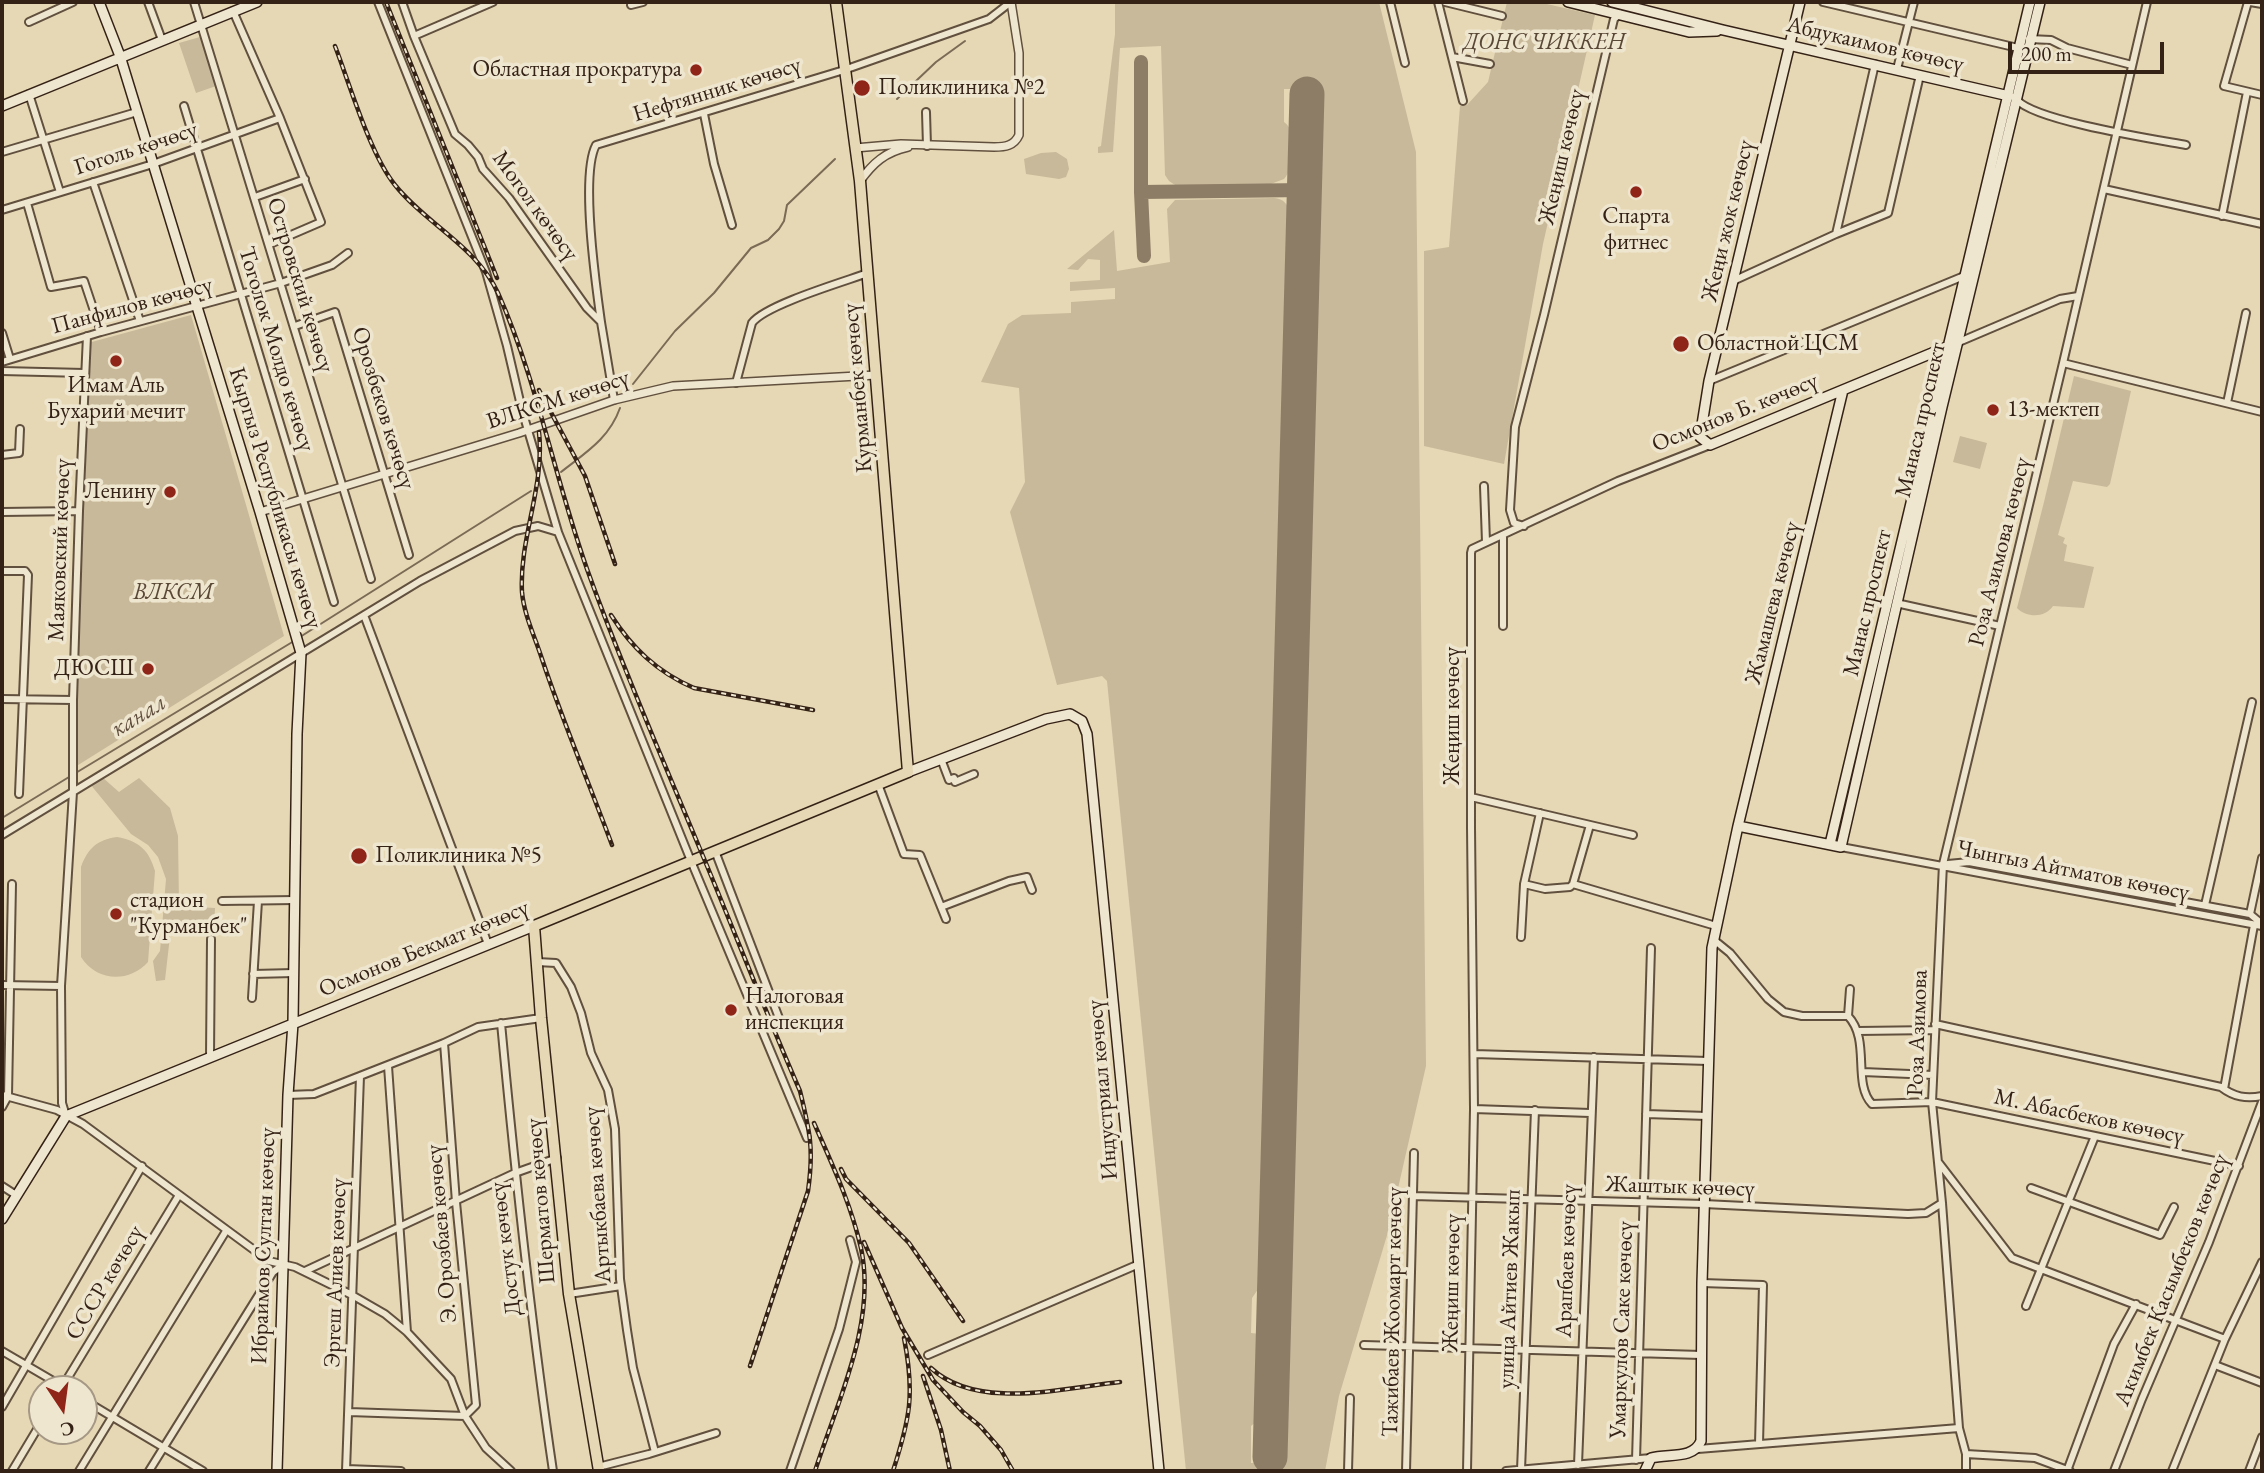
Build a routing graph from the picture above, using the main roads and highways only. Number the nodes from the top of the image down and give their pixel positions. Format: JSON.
{"nodes":[{"id":1,"x":99,"y":2,"type":"edge"},
{"id":2,"x":257,"y":2,"type":"edge"},
{"id":3,"x":836,"y":2,"type":"edge"},
{"id":4,"x":1569,"y":2,"type":"edge"},
{"id":5,"x":1800,"y":2,"type":"edge"},
{"id":6,"x":2029,"y":2,"type":"edge"},
{"id":7,"x":2040,"y":2,"type":"edge"},
{"id":8,"x":1609,"y":6,"type":"edge"},
{"id":9,"x":237,"y":7,"type":"edge"},
{"id":10,"x":1723,"y":30,"type":"junction"},
{"id":11,"x":1789,"y":45,"type":"junction"},
{"id":12,"x":120,"y":56,"type":"junction"},
{"id":13,"x":2007,"y":94,"type":"junction"},
{"id":14,"x":2017,"y":100,"type":"junction"},
{"id":15,"x":2,"y":106,"type":"edge"},
{"id":16,"x":1990,"y":188,"type":"junction"},
{"id":17,"x":1973,"y":260,"type":"junction"},
{"id":18,"x":1959,"y":342,"type":"junction"},
{"id":19,"x":1947,"y":347,"type":"junction"},
{"id":20,"x":1843,"y":390,"type":"junction"},
{"id":21,"x":1938,"y":406,"type":"junction"},
{"id":22,"x":1710,"y":445,"type":"joint"},
{"id":23,"x":1893,"y":602,"type":"junction"},
{"id":24,"x":908,"y":772,"type":"junction"},
{"id":25,"x":1738,"y":826,"type":"junction"},
{"id":26,"x":1830,"y":844,"type":"junction"},
{"id":27,"x":534,"y":926,"type":"junction"},
{"id":28,"x":293,"y":1023,"type":"junction"},
{"id":29,"x":2,"y":1219,"type":"edge"},
{"id":30,"x":598,"y":1469,"type":"edge"},
{"id":31,"x":277,"y":1471,"type":"edge"},
{"id":32,"x":1159,"y":1471,"type":"edge"},
{"id":33,"x":1645,"y":1471,"type":"edge"}],
"edges":[{"from":1,"to":12,"type":"main road","name":"Кыргыз Республикасы көчөсү"},
{"from":2,"to":9,"type":"main road"},
{"from":3,"to":24,"type":"main road","name":"Курманбек көчөсү"},
{"from":4,"to":8,"type":"main road","name":"Абдукаимов көчөсү"},
{"from":5,"to":11,"type":"main road","name":"Жеңи жок көчөсү"},
{"from":6,"to":13,"type":"main road"},
{"from":7,"to":14,"type":"main road","name":"Манаса проспект"},
{"from":8,"to":10,"type":"main road","name":"Абдукаимов көчөсү"},
{"from":8,"to":10,"type":"main road","name":"Абдукаимов көчөсү"},
{"from":9,"to":12,"type":"main road"},
{"from":10,"to":11,"type":"main road","name":"Абдукаимов көчөсү"},
{"from":11,"to":13,"type":"main road","name":"Абдукаимов көчөсү"},
{"from":11,"to":22,"type":"main road","name":"Жеңи жок көчөсү"},
{"from":12,"to":15,"type":"main road"},
{"from":12,"to":28,"type":"main road","name":"Кыргыз Республикасы көчөсү"},
{"from":13,"to":14,"type":"main road","name":"Абдукаимов көчөсү"},
{"from":13,"to":16,"type":"main road"},
{"from":14,"to":16,"type":"main road","name":"Манаса проспект"},
{"from":16,"to":17,"type":"main road","name":"Манаса проспект"},
{"from":17,"to":18,"type":"main road","name":"Манаса проспект"},
{"from":17,"to":19,"type":"main road"},
{"from":18,"to":19,"type":"main road","name":"Осмонов Б. көчөсү"},
{"from":18,"to":21,"type":"main road","name":"Манаса проспект"},
{"from":19,"to":20,"type":"main road","name":"Осмонов Б. көчөсү"},
{"from":19,"to":21,"type":"main road"},
{"from":20,"to":22,"type":"main road","name":"Осмонов Б. көчөсү"},
{"from":20,"to":25,"type":"main road","name":"Жамашева көчөсү"},
{"from":21,"to":23,"type":"main road","name":"Манаса проспект"},
{"from":23,"to":26,"type":"main road","name":"Манас проспект"},
{"from":23,"to":26,"type":"main road","name":"Манаса проспект"},
{"from":24,"to":27,"type":"main road","name":"Осмонов Бекмат көчөсү"},
{"from":24,"to":32,"type":"main road","name":"Индустриал көчөсү"},
{"from":25,"to":26,"type":"main road"},
{"from":25,"to":33,"type":"main road","name":"Жамашева көчөсү"},
{"from":27,"to":28,"type":"main road","name":"Осмонов Бекмат көчөсү"},
{"from":27,"to":30,"type":"main road","name":"Шерматов көчөсү"},
{"from":28,"to":29,"type":"main road","name":"Осмонов Бекмат көчөсү"},
{"from":28,"to":31,"type":"main road","name":"Ибраимов Султан көчөсү"}]}
